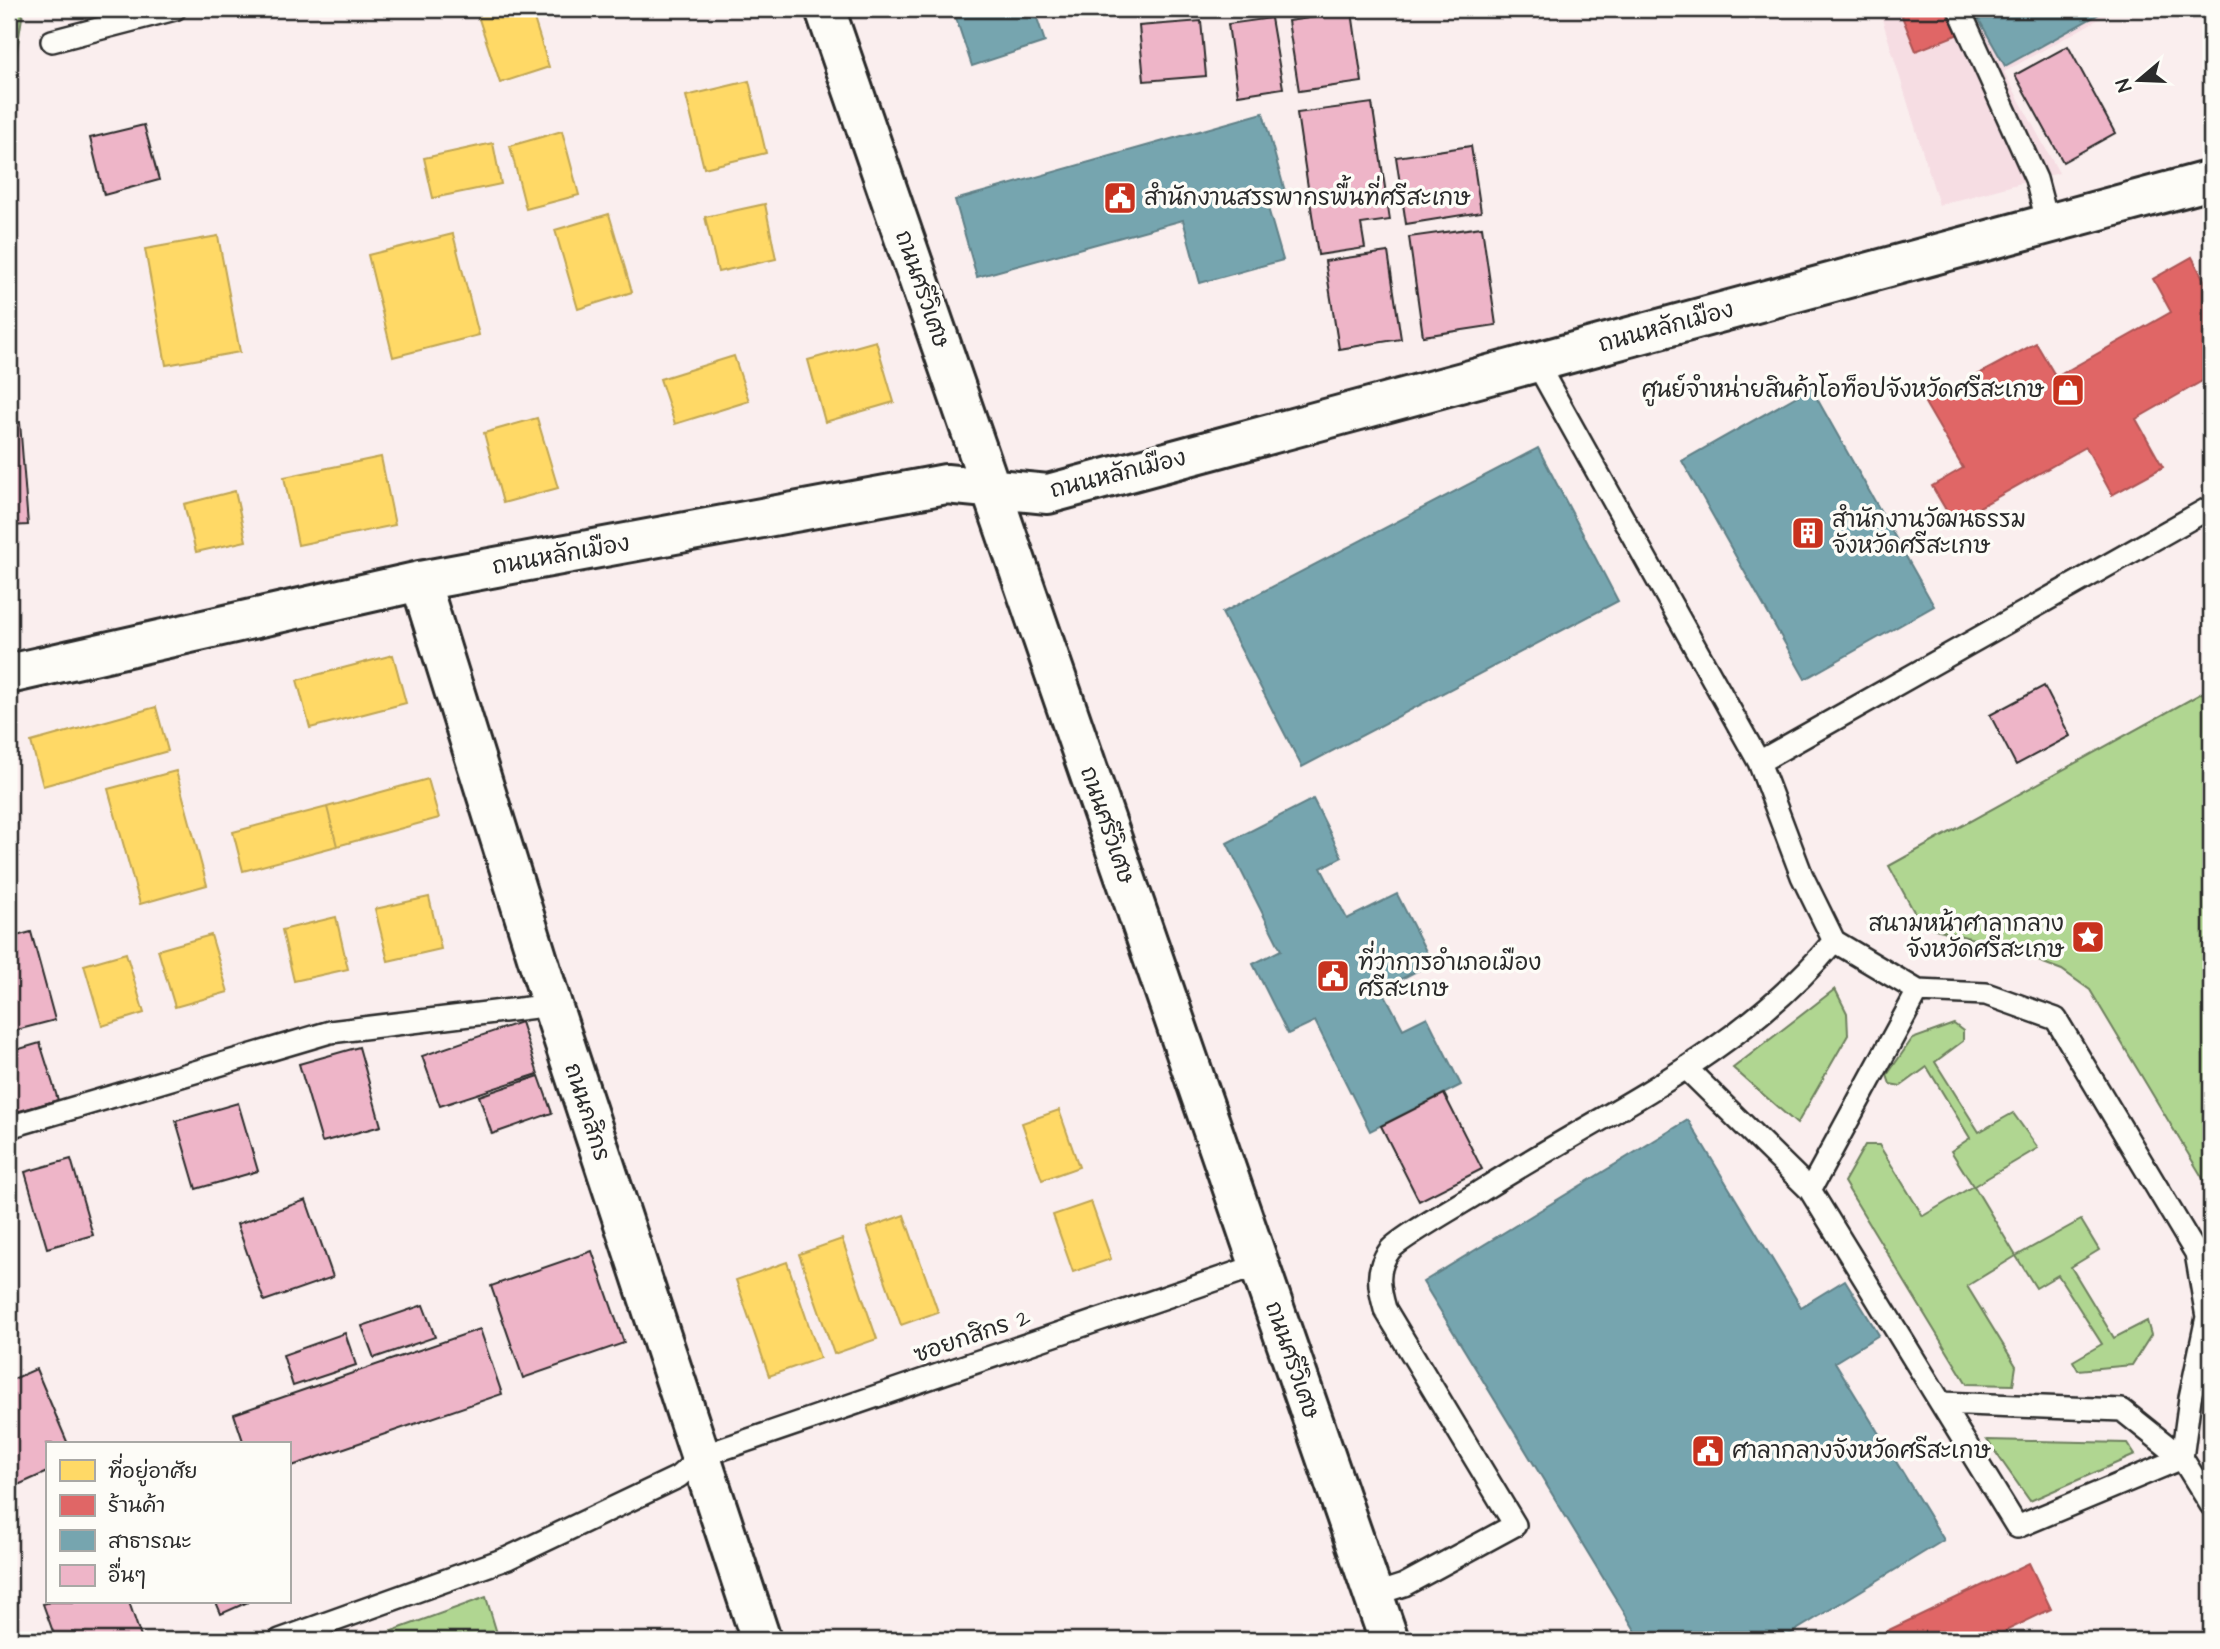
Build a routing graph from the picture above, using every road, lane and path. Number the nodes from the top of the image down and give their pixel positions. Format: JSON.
{"nodes":[{"id":1,"x":175,"y":9,"type":"edge"},
{"id":2,"x":825,"y":9,"type":"edge"},
{"id":3,"x":1959,"y":9,"type":"edge"},
{"id":4,"x":52,"y":41,"type":"dead end"},
{"id":5,"x":2211,"y":180,"type":"edge"},
{"id":6,"x":2048,"y":224,"type":"junction"},
{"id":7,"x":1536,"y":362,"type":"junction"},
{"id":8,"x":992,"y":491,"type":"junction"},
{"id":9,"x":2211,"y":507,"type":"edge"},
{"id":10,"x":420,"y":581,"type":"junction"},
{"id":11,"x":9,"y":674,"type":"edge"},
{"id":12,"x":1759,"y":762,"type":"junction"},
{"id":13,"x":1833,"y":942,"type":"junction"},
{"id":14,"x":1918,"y":990,"type":"junction"},
{"id":15,"x":552,"y":1005,"type":"junction"},
{"id":16,"x":1688,"y":1070,"type":"junction"},
{"id":17,"x":9,"y":1128,"type":"edge"},
{"id":18,"x":1810,"y":1190,"type":"junction"},
{"id":19,"x":1259,"y":1265,"type":"junction"},
{"id":20,"x":1941,"y":1403,"type":"junction"},
{"id":21,"x":702,"y":1456,"type":"junction"},
{"id":22,"x":2182,"y":1458,"type":"junction"},
{"id":23,"x":2211,"y":1505,"type":"edge"},
{"id":24,"x":1373,"y":1595,"type":"junction"},
{"id":25,"x":281,"y":1640,"type":"edge"},
{"id":26,"x":761,"y":1640,"type":"edge"},
{"id":27,"x":1389,"y":1640,"type":"edge"}],
"edges":[{"from":1,"to":4,"type":"lane"},
{"from":2,"to":8,"type":"street","name":"ถนนศรีวิเศษ"},
{"from":3,"to":6,"type":"lane"},
{"from":5,"to":6,"type":"street","name":"ถนนหลักเมือง"},
{"from":6,"to":7,"type":"street","name":"ถนนหลักเมือง"},
{"from":7,"to":8,"type":"street","name":"ถนนหลักเมือง"},
{"from":7,"to":12,"type":"lane"},
{"from":8,"to":10,"type":"street","name":"ถนนหลักเมือง"},
{"from":8,"to":19,"type":"street","name":"ถนนศรีวิเศษ"},
{"from":9,"to":12,"type":"lane"},
{"from":10,"to":11,"type":"street","name":"ถนนหลักเมือง"},
{"from":10,"to":15,"type":"street","name":"ถนนกสิกร"},
{"from":12,"to":13,"type":"lane"},
{"from":13,"to":14,"type":"lane"},
{"from":13,"to":16,"type":"lane"},
{"from":14,"to":18,"type":"lane"},
{"from":14,"to":22,"type":"lane"},
{"from":15,"to":17,"type":"lane"},
{"from":15,"to":21,"type":"street","name":"ถนนกสิกร"},
{"from":16,"to":18,"type":"lane"},
{"from":16,"to":24,"type":"lane"},
{"from":18,"to":20,"type":"lane"},
{"from":19,"to":21,"type":"lane","name":"ซอยกสิกร 2"},
{"from":19,"to":24,"type":"street","name":"ถนนศรีวิเศษ"},
{"from":20,"to":22,"type":"lane"},
{"from":20,"to":22,"type":"lane"},
{"from":21,"to":25,"type":"lane"},
{"from":21,"to":26,"type":"street","name":"ถนนกสิกร"},
{"from":22,"to":23,"type":"lane"},
{"from":24,"to":27,"type":"street","name":"ถนนศรีวิเศษ"}]}
